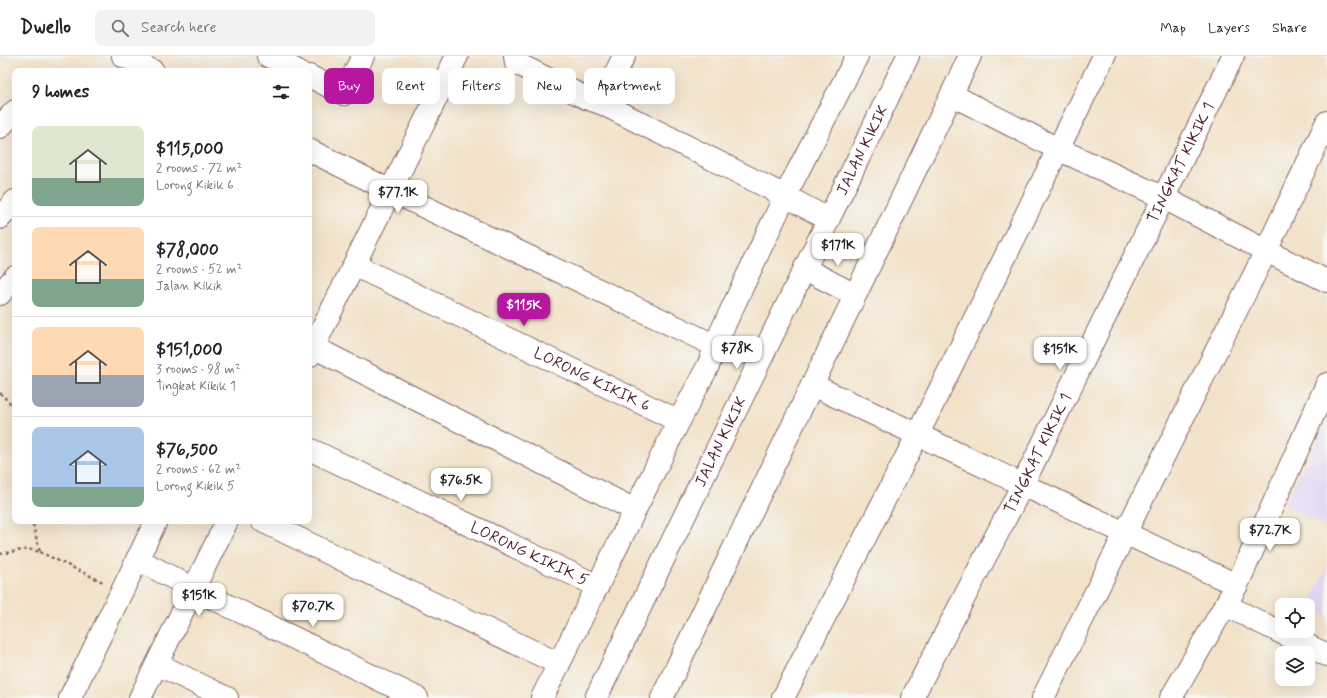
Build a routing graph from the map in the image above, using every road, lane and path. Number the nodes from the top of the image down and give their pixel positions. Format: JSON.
{"nodes":[{"id":1,"x":123,"y":56,"type":"edge"},
{"id":2,"x":268,"y":56,"type":"edge"},
{"id":3,"x":363,"y":56,"type":"edge"},
{"id":4,"x":457,"y":56,"type":"edge"},
{"id":5,"x":515,"y":56,"type":"edge"},
{"id":6,"x":624,"y":56,"type":"edge"},
{"id":7,"x":857,"y":56,"type":"edge"},
{"id":8,"x":908,"y":56,"type":"edge"},
{"id":9,"x":970,"y":56,"type":"edge"},
{"id":10,"x":1104,"y":56,"type":"edge"},
{"id":11,"x":1233,"y":56,"type":"edge"},
{"id":12,"x":146,"y":68,"type":"edge"},
{"id":13,"x":292,"y":68,"type":"edge"},
{"id":14,"x":618,"y":68,"type":"edge"},
{"id":15,"x":312,"y":78,"type":"edge"},
{"id":16,"x":952,"y":95,"type":"junction"},
{"id":17,"x":584,"y":97,"type":"edge"},
{"id":18,"x":603,"y":104,"type":"edge"},
{"id":19,"x":12,"y":114,"type":"edge"},
{"id":20,"x":1327,"y":122,"type":"edge"},
{"id":21,"x":0,"y":127,"type":"edge"},
{"id":22,"x":1058,"y":149,"type":"junction"},
{"id":23,"x":312,"y":152,"type":"edge"},
{"id":24,"x":391,"y":191,"type":"junction"},
{"id":25,"x":785,"y":196,"type":"junction"},
{"id":26,"x":1164,"y":198,"type":"junction"},
{"id":27,"x":12,"y":204,"type":"edge"},
{"id":28,"x":0,"y":218,"type":"edge"},
{"id":29,"x":828,"y":219,"type":"junction"},
{"id":30,"x":1266,"y":251,"type":"junction"},
{"id":31,"x":354,"y":265,"type":"junction"},
{"id":32,"x":805,"y":269,"type":"junction"},
{"id":33,"x":12,"y":280,"type":"edge"},
{"id":34,"x":1327,"y":281,"type":"edge"},
{"id":35,"x":0,"y":294,"type":"edge"},
{"id":36,"x":855,"y":295,"type":"junction"},
{"id":37,"x":716,"y":346,"type":"junction"},
{"id":38,"x":312,"y":350,"type":"edge"},
{"id":39,"x":312,"y":352,"type":"edge"},
{"id":40,"x":1327,"y":384,"type":"edge"},
{"id":41,"x":812,"y":385,"type":"junction"},
{"id":42,"x":0,"y":393,"type":"edge"},
{"id":43,"x":12,"y":405,"type":"edge"},
{"id":44,"x":679,"y":421,"type":"junction"},
{"id":45,"x":918,"y":434,"type":"junction"},
{"id":46,"x":312,"y":450,"type":"edge"},
{"id":47,"x":1023,"y":484,"type":"junction"},
{"id":48,"x":635,"y":510,"type":"junction"},
{"id":49,"x":33,"y":524,"type":"edge"},
{"id":50,"x":154,"y":524,"type":"edge"},
{"id":51,"x":226,"y":524,"type":"edge"},
{"id":52,"x":268,"y":524,"type":"edge"},
{"id":53,"x":1125,"y":534,"type":"junction"},
{"id":54,"x":40,"y":552,"type":"junction"},
{"id":55,"x":0,"y":554,"type":"edge"},
{"id":56,"x":137,"y":559,"type":"junction"},
{"id":57,"x":1237,"y":585,"type":"junction"},
{"id":58,"x":598,"y":586,"type":"junction"},
{"id":59,"x":194,"y":589,"type":"junction"},
{"id":60,"x":121,"y":590,"type":"junction"},
{"id":61,"x":1225,"y":605,"type":"junction"},
{"id":62,"x":1327,"y":655,"type":"edge"},
{"id":63,"x":157,"y":664,"type":"junction"},
{"id":64,"x":559,"y":664,"type":"junction"},
{"id":65,"x":70,"y":698,"type":"edge"},
{"id":66,"x":140,"y":698,"type":"edge"},
{"id":67,"x":227,"y":698,"type":"edge"},
{"id":68,"x":417,"y":698,"type":"edge"},
{"id":69,"x":542,"y":698,"type":"edge"},
{"id":70,"x":596,"y":698,"type":"edge"},
{"id":71,"x":662,"y":698,"type":"edge"},
{"id":72,"x":783,"y":698,"type":"edge"},
{"id":73,"x":912,"y":698,"type":"edge"},
{"id":74,"x":1043,"y":698,"type":"edge"},
{"id":75,"x":1171,"y":698,"type":"edge"}],
"edges":[{"from":1,"to":12,"type":"street"},
{"from":2,"to":13,"type":"street"},
{"from":3,"to":15,"type":"street"},
{"from":4,"to":24,"type":"street"},
{"from":5,"to":17,"type":"street"},
{"from":6,"to":14,"type":"street"},
{"from":7,"to":25,"type":"street"},
{"from":8,"to":29,"type":"street","name":"JALAN KIKIK"},
{"from":9,"to":16,"type":"street"},
{"from":10,"to":22,"type":"street"},
{"from":11,"to":26,"type":"street","name":"TINGKAT KIKIK 1"},
{"from":16,"to":22,"type":"street"},
{"from":16,"to":36,"type":"street"},
{"from":18,"to":25,"type":"street"},
{"from":19,"to":21,"type":"street"},
{"from":20,"to":30,"type":"street"},
{"from":22,"to":26,"type":"street"},
{"from":22,"to":45,"type":"street"},
{"from":23,"to":24,"type":"street"},
{"from":24,"to":31,"type":"street"},
{"from":24,"to":37,"type":"street"},
{"from":25,"to":29,"type":"street"},
{"from":25,"to":37,"type":"street"},
{"from":26,"to":30,"type":"street"},
{"from":26,"to":47,"type":"street","name":"TINGKAT KIKIK 1"},
{"from":27,"to":28,"type":"street"},
{"from":29,"to":32,"type":"street","name":"JALAN KIKIK"},
{"from":30,"to":34,"type":"street"},
{"from":30,"to":53,"type":"street"},
{"from":31,"to":38,"type":"street"},
{"from":31,"to":44,"type":"street","name":"LORONG KIKIK 6"},
{"from":32,"to":36,"type":"street"},
{"from":32,"to":70,"type":"street","name":"JALAN KIKIK"},
{"from":33,"to":35,"type":"street"},
{"from":36,"to":41,"type":"street"},
{"from":37,"to":44,"type":"street"},
{"from":39,"to":48,"type":"street"},
{"from":40,"to":57,"type":"street"},
{"from":41,"to":45,"type":"street"},
{"from":41,"to":71,"type":"street"},
{"from":42,"to":43,"type":"path"},
{"from":44,"to":48,"type":"street"},
{"from":45,"to":47,"type":"street"},
{"from":45,"to":72,"type":"street"},
{"from":46,"to":58,"type":"street","name":"LORONG KIKIK 5"},
{"from":47,"to":53,"type":"street"},
{"from":47,"to":73,"type":"street","name":"TINGKAT KIKIK 1"},
{"from":48,"to":58,"type":"street"},
{"from":49,"to":54,"type":"path"},
{"from":50,"to":56,"type":"street"},
{"from":51,"to":59,"type":"street"},
{"from":52,"to":64,"type":"street"},
{"from":53,"to":57,"type":"street"},
{"from":53,"to":74,"type":"street"},
{"from":54,"to":55,"type":"path"},
{"from":54,"to":60,"type":"path"},
{"from":56,"to":59,"type":"street"},
{"from":56,"to":60,"type":"street"},
{"from":57,"to":61,"type":"street"},
{"from":58,"to":64,"type":"street"},
{"from":59,"to":63,"type":"street"},
{"from":59,"to":68,"type":"street"},
{"from":60,"to":65,"type":"street"},
{"from":61,"to":62,"type":"street"},
{"from":61,"to":75,"type":"street"},
{"from":63,"to":66,"type":"street"},
{"from":63,"to":67,"type":"street"},
{"from":64,"to":69,"type":"street"}]}
